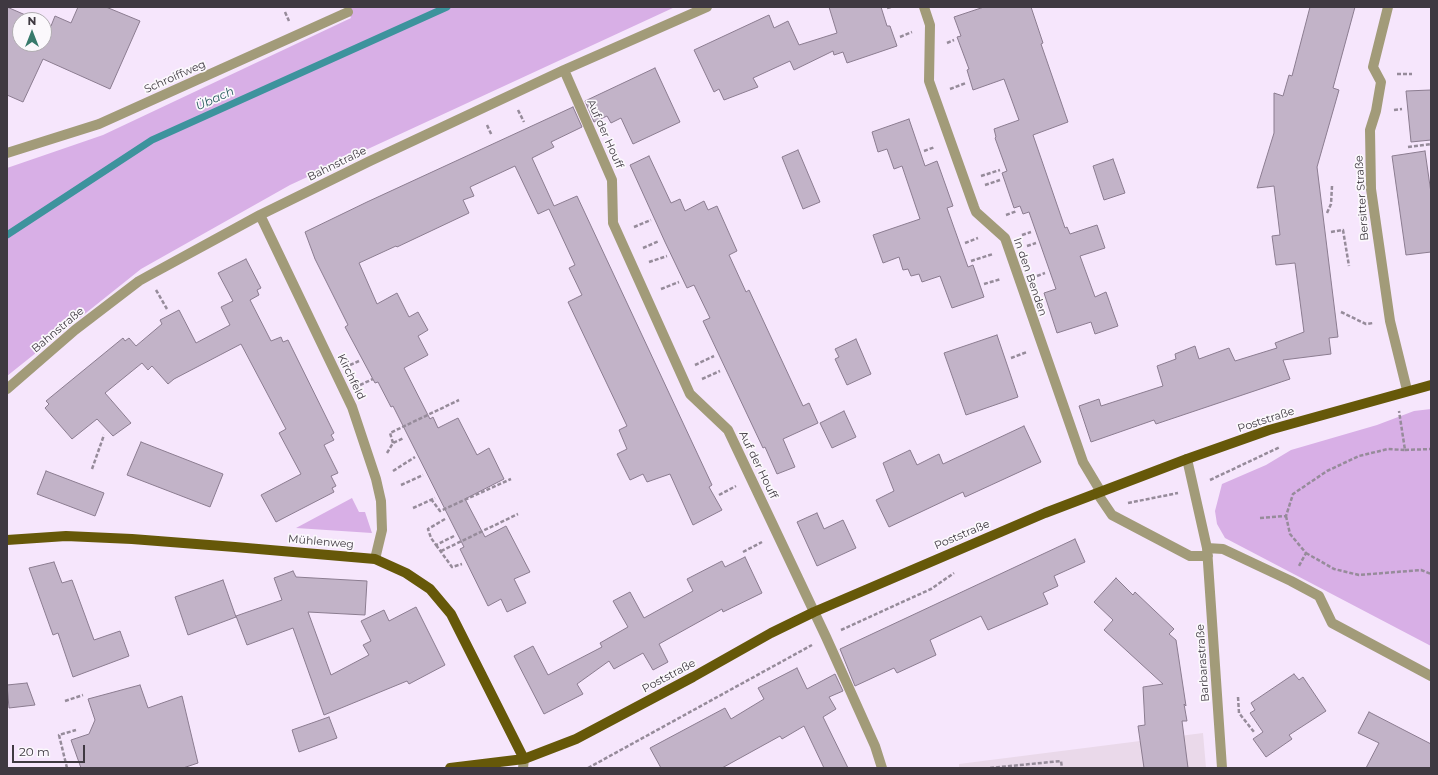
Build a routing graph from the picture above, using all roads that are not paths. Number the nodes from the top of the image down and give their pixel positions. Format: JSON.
{"nodes":[{"id":1,"x":707,"y":7,"type":"edge"},
{"id":2,"x":924,"y":7,"type":"edge"},
{"id":3,"x":1388,"y":7,"type":"edge"},
{"id":4,"x":348,"y":12,"type":"dead end"},
{"id":5,"x":564,"y":70,"type":"junction"},
{"id":6,"x":7,"y":153,"type":"edge"},
{"id":7,"x":260,"y":215,"type":"junction"},
{"id":8,"x":1431,"y":385,"type":"edge"},
{"id":9,"x":7,"y":389,"type":"edge"},
{"id":10,"x":1407,"y":390,"type":"junction"},
{"id":11,"x":1186,"y":459,"type":"junction"},
{"id":12,"x":1099,"y":493,"type":"junction"},
{"id":13,"x":7,"y":540,"type":"edge"},
{"id":14,"x":1207,"y":552,"type":"junction"},
{"id":15,"x":375,"y":559,"type":"junction"},
{"id":16,"x":814,"y":612,"type":"junction"},
{"id":17,"x":1431,"y":676,"type":"edge"},
{"id":18,"x":524,"y":764,"type":"edge"},
{"id":19,"x":450,"y":768,"type":"edge"},
{"id":20,"x":882,"y":768,"type":"edge"},
{"id":21,"x":1222,"y":768,"type":"edge"}],
"edges":[{"from":1,"to":5,"type":"street","name":"Bahnstraße"},
{"from":2,"to":12,"type":"street","name":"In den Benden"},
{"from":3,"to":10,"type":"street","name":"Bersitter Straße"},
{"from":4,"to":6,"type":"street","name":"Schroiffweg"},
{"from":5,"to":7,"type":"street","name":"Bahnstraße"},
{"from":5,"to":16,"type":"street","name":"Auf der Houff"},
{"from":7,"to":9,"type":"street","name":"Bahnstraße"},
{"from":7,"to":15,"type":"street","name":"Kirchfeld"},
{"from":8,"to":10,"type":"main road","name":"Poststraße"},
{"from":10,"to":11,"type":"main road","name":"Poststraße"},
{"from":11,"to":12,"type":"main road","name":"Poststraße"},
{"from":11,"to":14,"type":"street","name":"Barbarastraße"},
{"from":12,"to":14,"type":"street"},
{"from":12,"to":16,"type":"main road","name":"Poststraße"},
{"from":13,"to":15,"type":"main road","name":"Mühlenweg"},
{"from":14,"to":17,"type":"street"},
{"from":14,"to":21,"type":"street","name":"Barbarastraße"},
{"from":15,"to":18,"type":"main road","name":"Mühlenweg"},
{"from":16,"to":18,"type":"main road","name":"Poststraße"},
{"from":16,"to":20,"type":"street","name":"Auf der Houff"},
{"from":18,"to":19,"type":"main road","name":"Poststraße"}]}
